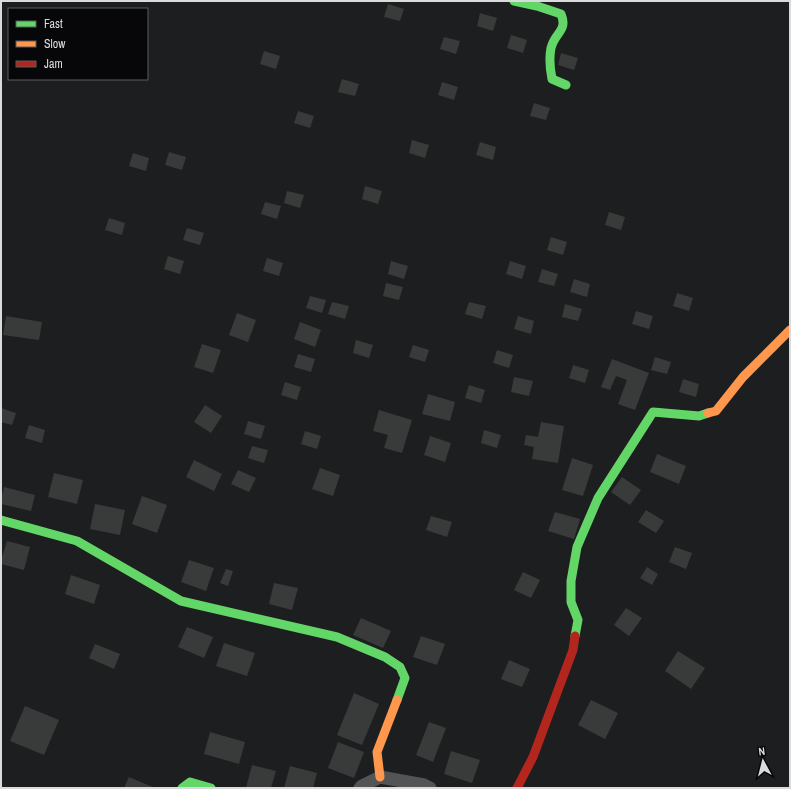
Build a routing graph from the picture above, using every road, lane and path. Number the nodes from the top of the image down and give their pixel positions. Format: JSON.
{"nodes":[{"id":1,"x":514,"y":1,"type":"edge"},
{"id":2,"x":566,"y":85,"type":"dead end"},
{"id":3,"x":790,"y":330,"type":"edge"},
{"id":4,"x":1,"y":520,"type":"edge"},
{"id":5,"x":380,"y":777,"type":"junction"},
{"id":6,"x":182,"y":788,"type":"edge"},
{"id":7,"x":211,"y":788,"type":"edge"},
{"id":8,"x":360,"y":788,"type":"edge"},
{"id":9,"x":430,"y":788,"type":"edge"},
{"id":10,"x":518,"y":788,"type":"edge"}],
"edges":[{"from":1,"to":2,"type":"street"},
{"from":3,"to":10,"type":"street"},
{"from":4,"to":5,"type":"street"},
{"from":5,"to":8,"type":"street"},
{"from":5,"to":9,"type":"street"},
{"from":6,"to":7,"type":"street"}]}
